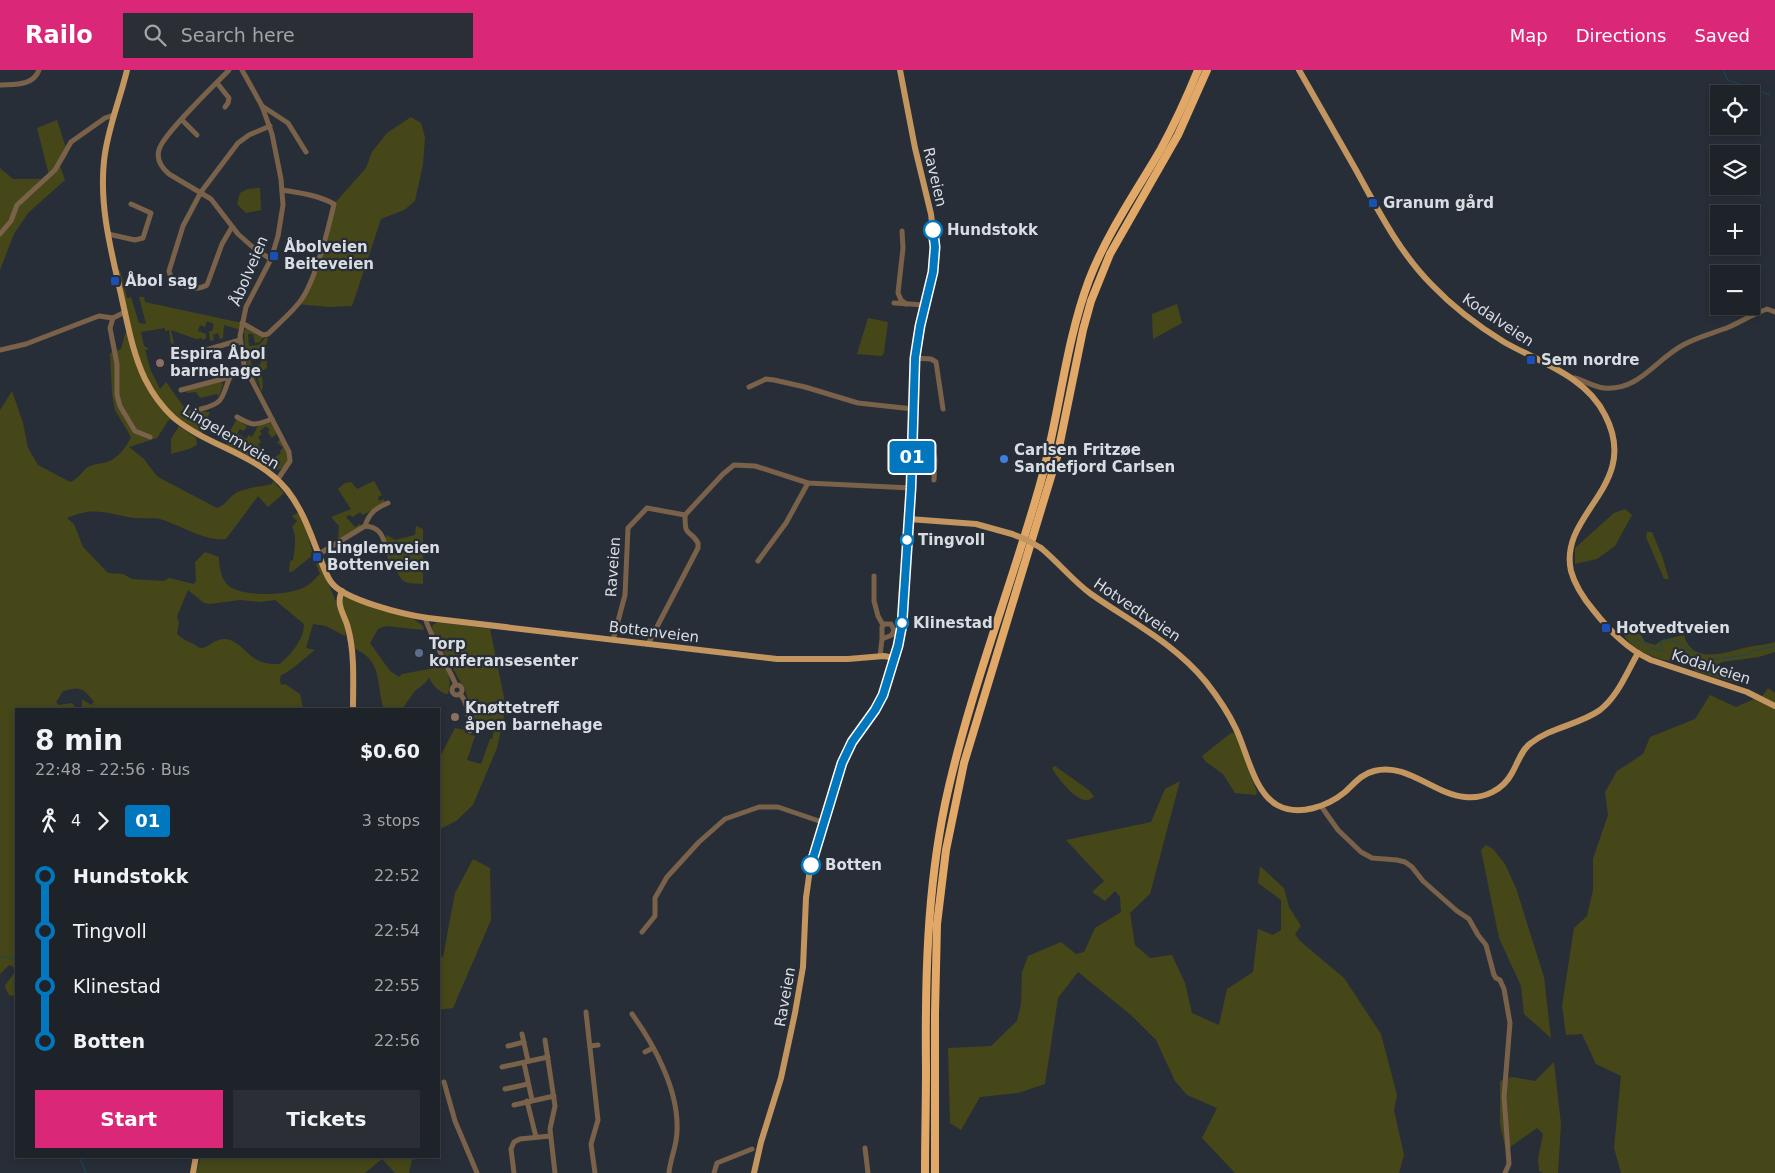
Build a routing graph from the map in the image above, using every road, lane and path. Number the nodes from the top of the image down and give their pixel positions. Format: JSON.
{"nodes":[{"id":1,"x":39,"y":70,"type":"edge"},
{"id":2,"x":127,"y":70,"type":"edge"},
{"id":3,"x":229,"y":70,"type":"edge"},
{"id":4,"x":242,"y":70,"type":"edge"},
{"id":5,"x":900,"y":70,"type":"edge"},
{"id":6,"x":1198,"y":70,"type":"edge"},
{"id":7,"x":1207,"y":70,"type":"edge"},
{"id":8,"x":1299,"y":70,"type":"edge"},
{"id":9,"x":217,"y":83,"type":"junction"},
{"id":10,"x":0,"y":86,"type":"edge"},
{"id":11,"x":262,"y":106,"type":"junction"},
{"id":12,"x":225,"y":108,"type":"dead end"},
{"id":13,"x":114,"y":115,"type":"junction"},
{"id":14,"x":182,"y":120,"type":"junction"},
{"id":15,"x":270,"y":126,"type":"junction"},
{"id":16,"x":197,"y":134,"type":"dead end"},
{"id":17,"x":306,"y":152,"type":"dead end"},
{"id":18,"x":282,"y":190,"type":"junction"},
{"id":19,"x":201,"y":192,"type":"junction"},
{"id":20,"x":131,"y":204,"type":"dead end"},
{"id":21,"x":232,"y":227,"type":"junction"},
{"id":22,"x":902,"y":231,"type":"dead end"},
{"id":23,"x":0,"y":234,"type":"edge"},
{"id":24,"x":108,"y":234,"type":"junction"},
{"id":25,"x":271,"y":259,"type":"junction"},
{"id":26,"x":894,"y":303,"type":"dead end"},
{"id":27,"x":906,"y":304,"type":"junction"},
{"id":28,"x":925,"y":305,"type":"junction"},
{"id":29,"x":125,"y":312,"type":"junction"},
{"id":30,"x":1775,"y":312,"type":"edge"},
{"id":31,"x":112,"y":318,"type":"junction"},
{"id":32,"x":242,"y":324,"type":"junction"},
{"id":33,"x":240,"y":340,"type":"junction"},
{"id":34,"x":0,"y":350,"type":"edge"},
{"id":35,"x":206,"y":350,"type":"dead end"},
{"id":36,"x":915,"y":358,"type":"junction"},
{"id":37,"x":244,"y":366,"type":"junction"},
{"id":38,"x":230,"y":377,"type":"junction"},
{"id":39,"x":1570,"y":378,"type":"junction"},
{"id":40,"x":750,"y":387,"type":"dead end"},
{"id":41,"x":181,"y":390,"type":"dead end"},
{"id":42,"x":201,"y":409,"type":"dead end"},
{"id":43,"x":913,"y":409,"type":"junction"},
{"id":44,"x":943,"y":409,"type":"dead end"},
{"id":45,"x":237,"y":417,"type":"dead end"},
{"id":46,"x":272,"y":419,"type":"junction"},
{"id":47,"x":150,"y":437,"type":"dead end"},
{"id":48,"x":912,"y":441,"type":"junction"},
{"id":49,"x":276,"y":478,"type":"junction"},
{"id":50,"x":934,"y":480,"type":"dead end"},
{"id":51,"x":808,"y":483,"type":"junction"},
{"id":52,"x":911,"y":488,"type":"junction"},
{"id":53,"x":388,"y":503,"type":"dead end"},
{"id":54,"x":685,"y":515,"type":"junction"},
{"id":55,"x":909,"y":519,"type":"junction"},
{"id":56,"x":365,"y":526,"type":"junction"},
{"id":57,"x":385,"y":546,"type":"dead end"},
{"id":58,"x":318,"y":554,"type":"junction"},
{"id":59,"x":758,"y":561,"type":"dead end"},
{"id":60,"x":874,"y":576,"type":"dead end"},
{"id":61,"x":342,"y":591,"type":"junction"},
{"id":62,"x":425,"y":618,"type":"junction"},
{"id":63,"x":883,"y":625,"type":"junction"},
{"id":64,"x":882,"y":639,"type":"junction"},
{"id":65,"x":613,"y":640,"type":"junction"},
{"id":66,"x":648,"y":644,"type":"junction"},
{"id":67,"x":1638,"y":653,"type":"junction"},
{"id":68,"x":880,"y":656,"type":"junction"},
{"id":69,"x":894,"y":658,"type":"junction"},
{"id":70,"x":1775,"y":706,"type":"edge"},
{"id":71,"x":353,"y":708,"type":"edge"},
{"id":72,"x":470,"y":731,"type":"dead end"},
{"id":73,"x":1321,"y":806,"type":"junction"},
{"id":74,"x":825,"y":823,"type":"junction"},
{"id":75,"x":642,"y":932,"type":"dead end"},
{"id":76,"x":586,"y":1012,"type":"dead end"},
{"id":77,"x":632,"y":1014,"type":"dead end"},
{"id":78,"x":522,"y":1034,"type":"dead end"},
{"id":79,"x":545,"y":1040,"type":"dead end"},
{"id":80,"x":524,"y":1042,"type":"junction"},
{"id":81,"x":508,"y":1046,"type":"dead end"},
{"id":82,"x":590,"y":1046,"type":"junction"},
{"id":83,"x":598,"y":1046,"type":"dead end"},
{"id":84,"x":653,"y":1048,"type":"junction"},
{"id":85,"x":645,"y":1052,"type":"dead end"},
{"id":86,"x":548,"y":1057,"type":"junction"},
{"id":87,"x":526,"y":1062,"type":"junction"},
{"id":88,"x":502,"y":1067,"type":"dead end"},
{"id":89,"x":444,"y":1082,"type":"dead end"},
{"id":90,"x":528,"y":1084,"type":"junction"},
{"id":91,"x":505,"y":1089,"type":"dead end"},
{"id":92,"x":554,"y":1096,"type":"junction"},
{"id":93,"x":530,"y":1101,"type":"junction"},
{"id":94,"x":514,"y":1105,"type":"dead end"},
{"id":95,"x":550,"y":1136,"type":"junction"},
{"id":96,"x":536,"y":1137,"type":"junction"},
{"id":97,"x":865,"y":1148,"type":"dead end"},
{"id":98,"x":752,"y":1149,"type":"dead end"},
{"id":99,"x":196,"y":1158,"type":"edge"},
{"id":100,"x":193,"y":1173,"type":"edge"},
{"id":101,"x":477,"y":1173,"type":"edge"},
{"id":102,"x":514,"y":1173,"type":"edge"},
{"id":103,"x":555,"y":1173,"type":"edge"},
{"id":104,"x":595,"y":1173,"type":"edge"},
{"id":105,"x":669,"y":1173,"type":"edge"},
{"id":106,"x":714,"y":1173,"type":"edge"},
{"id":107,"x":754,"y":1173,"type":"edge"},
{"id":108,"x":868,"y":1173,"type":"edge"},
{"id":109,"x":925,"y":1173,"type":"edge"},
{"id":110,"x":935,"y":1173,"type":"edge"},
{"id":111,"x":1506,"y":1173,"type":"edge"}],
"edges":[{"from":1,"to":10,"type":"street"},
{"from":2,"to":13,"type":"main road","name":"Lingelemveien"},
{"from":3,"to":9,"type":"street"},
{"from":4,"to":11,"type":"street","name":"Åbolveien"},
{"from":5,"to":28,"type":"main road","name":"Raveien"},
{"from":6,"to":109,"type":"highway"},
{"from":7,"to":110,"type":"highway"},
{"from":8,"to":39,"type":"main road","name":"Kodalveien"},
{"from":9,"to":12,"type":"street"},
{"from":9,"to":14,"type":"street"},
{"from":11,"to":15,"type":"street","name":"Åbolveien"},
{"from":11,"to":17,"type":"street"},
{"from":13,"to":23,"type":"street"},
{"from":13,"to":24,"type":"main road","name":"Lingelemveien"},
{"from":14,"to":16,"type":"street"},
{"from":14,"to":19,"type":"street"},
{"from":15,"to":18,"type":"street","name":"Åbolveien"},
{"from":15,"to":19,"type":"street"},
{"from":18,"to":25,"type":"street","name":"Åbolveien"},
{"from":18,"to":32,"type":"street"},
{"from":19,"to":21,"type":"street"},
{"from":19,"to":21,"type":"street"},
{"from":20,"to":24,"type":"street"},
{"from":21,"to":25,"type":"street"},
{"from":22,"to":27,"type":"street"},
{"from":24,"to":29,"type":"main road","name":"Lingelemveien"},
{"from":25,"to":32,"type":"street","name":"Åbolveien"},
{"from":26,"to":27,"type":"street"},
{"from":27,"to":28,"type":"street"},
{"from":28,"to":36,"type":"main road","name":"Raveien"},
{"from":29,"to":31,"type":"street"},
{"from":29,"to":49,"type":"main road","name":"Lingelemveien"},
{"from":30,"to":39,"type":"street"},
{"from":31,"to":34,"type":"street"},
{"from":31,"to":47,"type":"street"},
{"from":32,"to":33,"type":"street","name":"Åbolveien"},
{"from":33,"to":35,"type":"street"},
{"from":33,"to":37,"type":"street","name":"Åbolveien"},
{"from":36,"to":43,"type":"main road","name":"Raveien"},
{"from":36,"to":44,"type":"street"},
{"from":37,"to":38,"type":"street"},
{"from":37,"to":46,"type":"street","name":"Åbolveien"},
{"from":38,"to":41,"type":"street"},
{"from":38,"to":42,"type":"street"},
{"from":39,"to":67,"type":"main road","name":"Kodalveien"},
{"from":40,"to":43,"type":"street"},
{"from":43,"to":48,"type":"main road","name":"Raveien"},
{"from":45,"to":46,"type":"street"},
{"from":46,"to":49,"type":"street","name":"Åbolveien"},
{"from":48,"to":50,"type":"street"},
{"from":48,"to":52,"type":"main road","name":"Raveien"},
{"from":49,"to":58,"type":"main road","name":"Lingelemveien"},
{"from":51,"to":52,"type":"street"},
{"from":51,"to":54,"type":"street"},
{"from":51,"to":59,"type":"street"},
{"from":52,"to":55,"type":"main road","name":"Raveien"},
{"from":53,"to":56,"type":"street"},
{"from":54,"to":65,"type":"street","name":"Raveien"},
{"from":54,"to":66,"type":"street"},
{"from":55,"to":69,"type":"main road","name":"Raveien"},
{"from":55,"to":73,"type":"main road","name":"Hotvedtveien","bridge":true},
{"from":56,"to":57,"type":"street"},
{"from":56,"to":58,"type":"street"},
{"from":58,"to":61,"type":"main road","name":"Lingelemveien"},
{"from":60,"to":63,"type":"street"},
{"from":61,"to":62,"type":"main road","name":"Bottenveien"},
{"from":61,"to":71,"type":"main road"},
{"from":62,"to":65,"type":"main road","name":"Bottenveien"},
{"from":62,"to":72,"type":"street"},
{"from":63,"to":64,"type":"street"},
{"from":63,"to":64,"type":"street"},
{"from":64,"to":68,"type":"street"},
{"from":65,"to":66,"type":"main road","name":"Bottenveien"},
{"from":66,"to":68,"type":"main road","name":"Bottenveien"},
{"from":67,"to":70,"type":"main road","name":"Kodalveien"},
{"from":67,"to":73,"type":"main road","name":"Hotvedtveien"},
{"from":68,"to":69,"type":"main road","name":"Bottenveien"},
{"from":69,"to":74,"type":"main road","name":"Raveien"},
{"from":73,"to":111,"type":"street"},
{"from":74,"to":75,"type":"street"},
{"from":74,"to":107,"type":"main road","name":"Raveien"},
{"from":76,"to":82,"type":"street"},
{"from":77,"to":84,"type":"street"},
{"from":78,"to":80,"type":"street"},
{"from":79,"to":86,"type":"street"},
{"from":80,"to":81,"type":"street"},
{"from":80,"to":87,"type":"street"},
{"from":82,"to":83,"type":"street"},
{"from":82,"to":104,"type":"street"},
{"from":84,"to":85,"type":"street"},
{"from":84,"to":105,"type":"street"},
{"from":86,"to":87,"type":"street"},
{"from":86,"to":92,"type":"street"},
{"from":87,"to":88,"type":"street"},
{"from":87,"to":90,"type":"street"},
{"from":89,"to":101,"type":"street"},
{"from":90,"to":91,"type":"street"},
{"from":90,"to":93,"type":"street"},
{"from":92,"to":93,"type":"street"},
{"from":92,"to":95,"type":"street"},
{"from":93,"to":94,"type":"street"},
{"from":93,"to":96,"type":"street"},
{"from":95,"to":96,"type":"street"},
{"from":95,"to":103,"type":"street"},
{"from":96,"to":102,"type":"street"},
{"from":97,"to":108,"type":"street"},
{"from":98,"to":106,"type":"street"},
{"from":99,"to":100,"type":"main road"}]}
